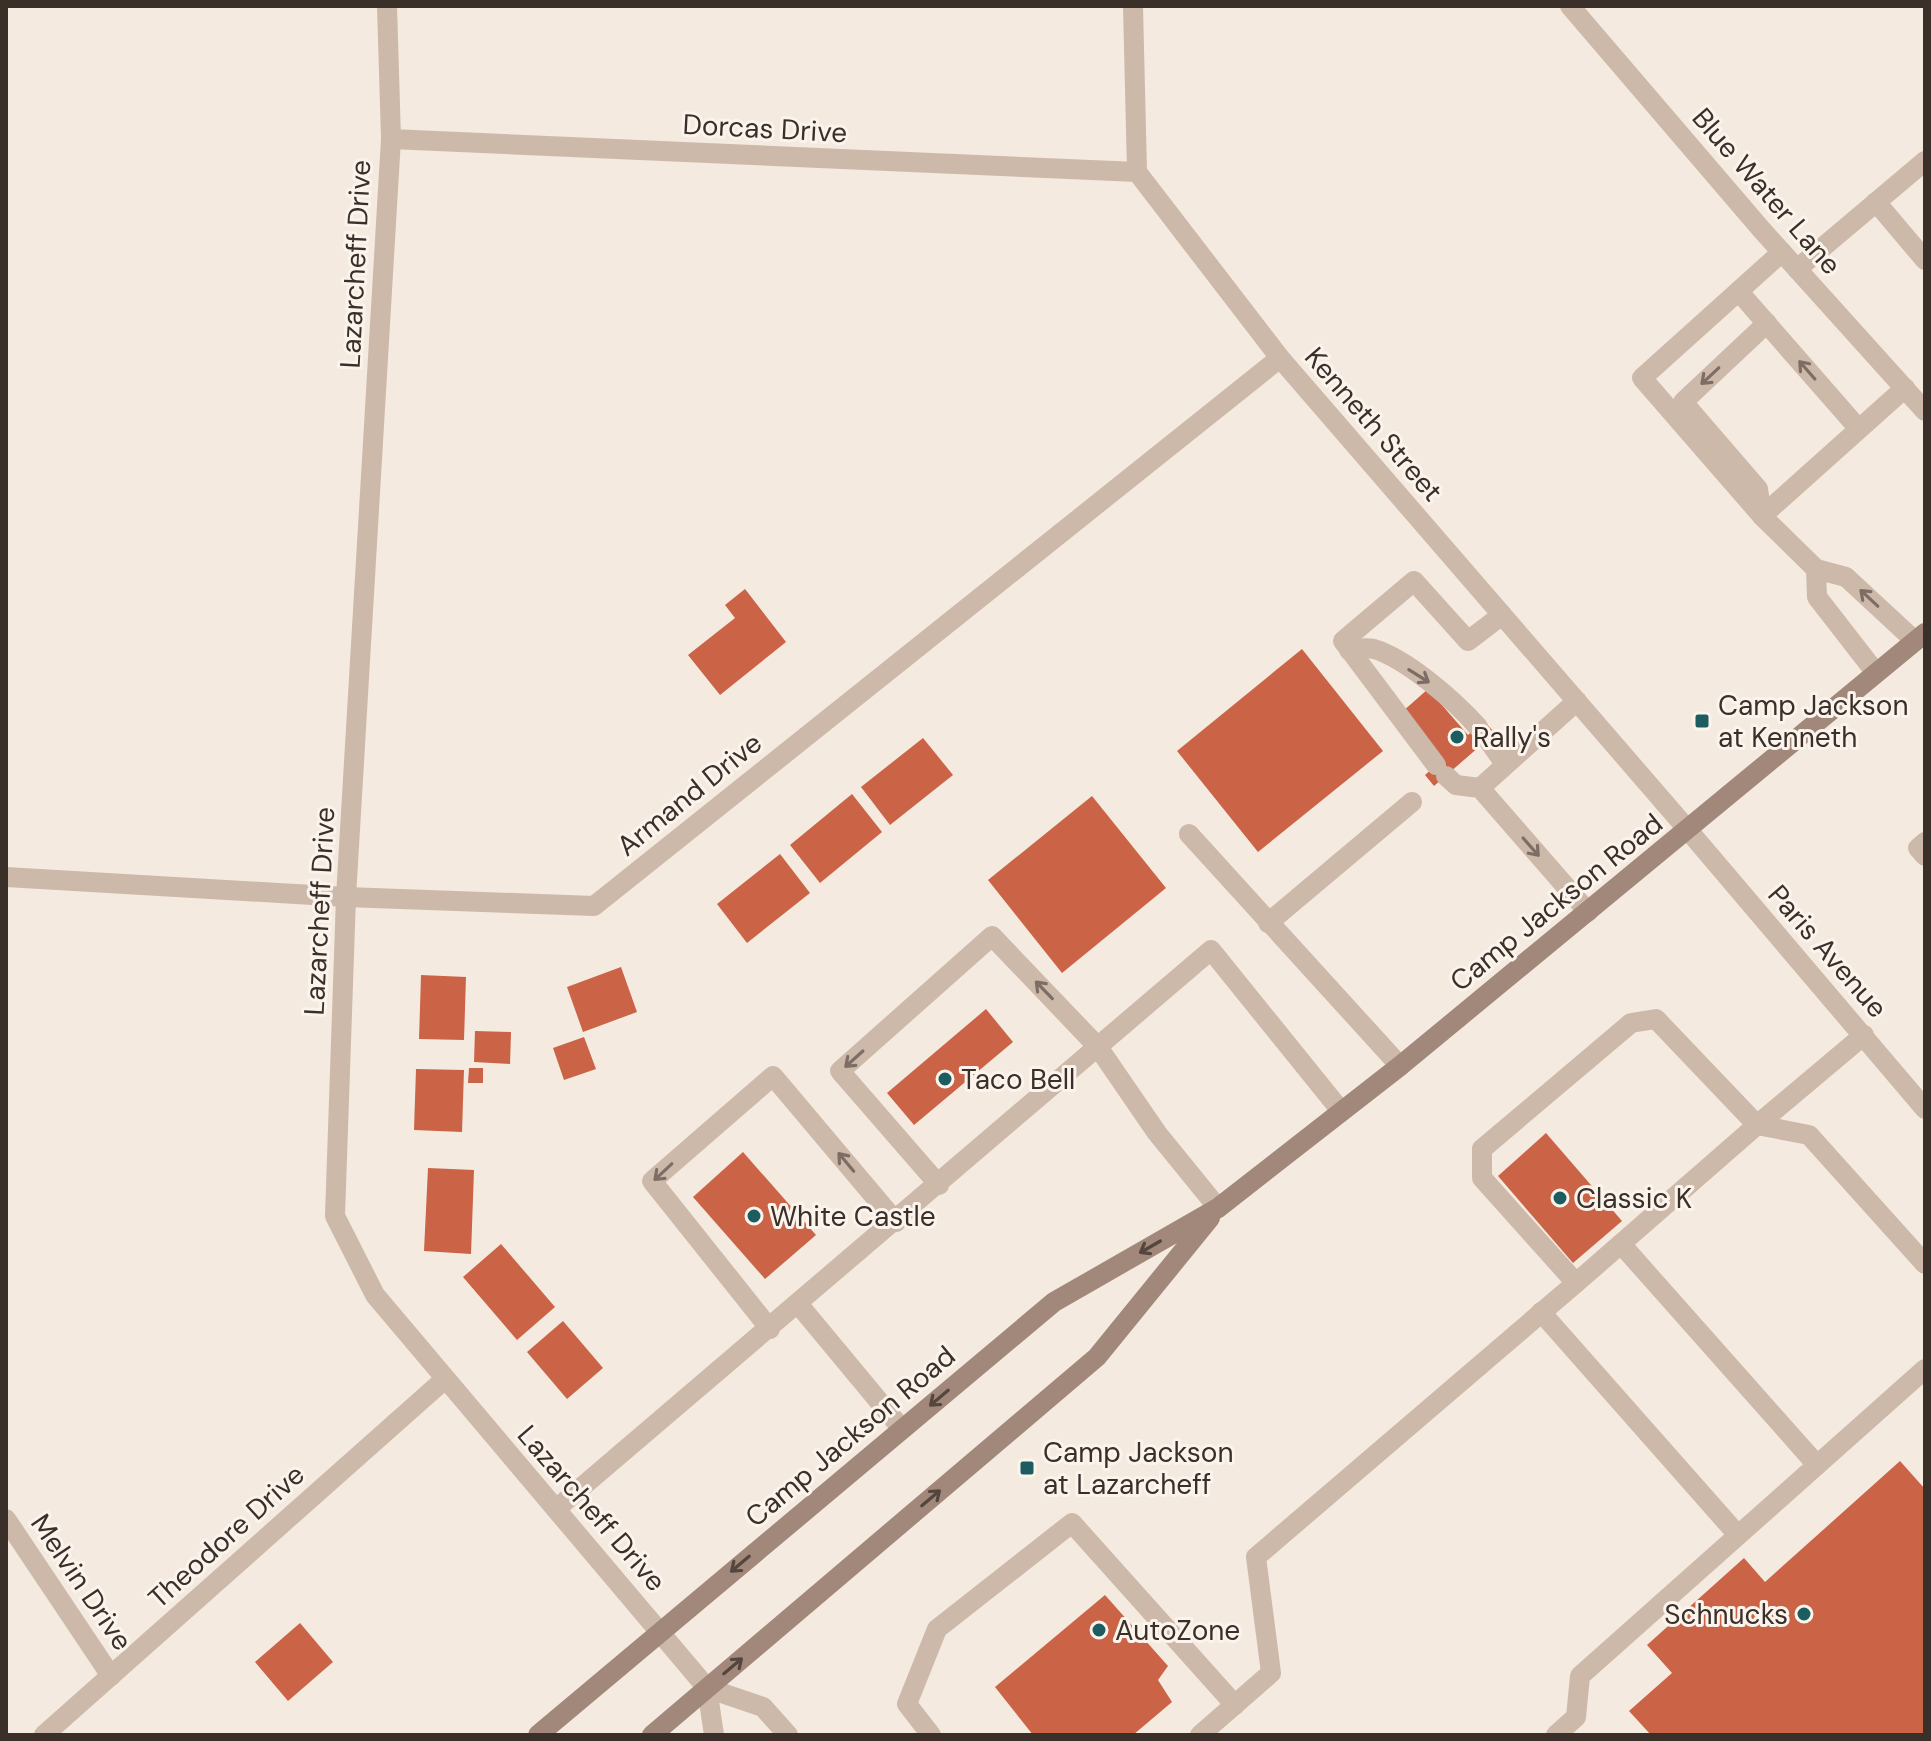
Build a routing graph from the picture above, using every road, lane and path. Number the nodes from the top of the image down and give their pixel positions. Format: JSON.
{"nodes":[{"id":1,"x":387,"y":6,"type":"edge"},
{"id":2,"x":1133,"y":6,"type":"edge"},
{"id":3,"x":1570,"y":6,"type":"edge"},
{"id":4,"x":391,"y":139,"type":"junction"},
{"id":5,"x":1925,"y":161,"type":"edge"},
{"id":6,"x":1137,"y":172,"type":"junction"},
{"id":7,"x":1876,"y":202,"type":"junction"},
{"id":8,"x":1782,"y":252,"type":"junction"},
{"id":9,"x":1925,"y":260,"type":"edge"},
{"id":10,"x":1797,"y":269,"type":"junction"},
{"id":11,"x":1740,"y":293,"type":"junction"},
{"id":12,"x":1767,"y":323,"type":"junction"},
{"id":13,"x":1280,"y":358,"type":"junction"},
{"id":14,"x":1905,"y":388,"type":"junction"},
{"id":15,"x":1925,"y":411,"type":"edge"},
{"id":16,"x":1858,"y":428,"type":"junction"},
{"id":17,"x":1762,"y":516,"type":"junction"},
{"id":18,"x":1816,"y":569,"type":"junction"},
{"id":19,"x":1502,"y":615,"type":"junction"},
{"id":20,"x":1920,"y":637,"type":"edge"},
{"id":21,"x":1349,"y":650,"type":"junction"},
{"id":22,"x":1876,"y":673,"type":"junction"},
{"id":23,"x":1577,"y":701,"type":"junction"},
{"id":24,"x":1505,"y":764,"type":"junction"},
{"id":25,"x":1480,"y":788,"type":"junction"},
{"id":26,"x":1412,"y":802,"type":"dead end"},
{"id":27,"x":1688,"y":830,"type":"junction"},
{"id":28,"x":1189,"y":834,"type":"dead end"},
{"id":29,"x":6,"y":877,"type":"edge"},
{"id":30,"x":346,"y":897,"type":"junction"},
{"id":31,"x":1588,"y":912,"type":"junction"},
{"id":32,"x":1268,"y":923,"type":"junction"},
{"id":33,"x":1864,"y":1035,"type":"junction"},
{"id":34,"x":1098,"y":1047,"type":"junction"},
{"id":35,"x":1400,"y":1066,"type":"junction"},
{"id":36,"x":1925,"y":1109,"type":"edge"},
{"id":37,"x":1341,"y":1111,"type":"junction"},
{"id":38,"x":1757,"y":1125,"type":"junction"},
{"id":39,"x":939,"y":1185,"type":"junction"},
{"id":40,"x":1218,"y":1208,"type":"junction"},
{"id":41,"x":896,"y":1222,"type":"junction"},
{"id":42,"x":1621,"y":1244,"type":"junction"},
{"id":43,"x":1925,"y":1264,"type":"edge"},
{"id":44,"x":1576,"y":1283,"type":"junction"},
{"id":45,"x":799,"y":1305,"type":"junction"},
{"id":46,"x":1541,"y":1312,"type":"junction"},
{"id":47,"x":770,"y":1329,"type":"junction"},
{"id":48,"x":1925,"y":1369,"type":"edge"},
{"id":49,"x":445,"y":1379,"type":"junction"},
{"id":50,"x":902,"y":1429,"type":"junction"},
{"id":51,"x":1817,"y":1465,"type":"junction"},
{"id":52,"x":556,"y":1509,"type":"junction"},
{"id":53,"x":6,"y":1519,"type":"edge"},
{"id":54,"x":1737,"y":1534,"type":"junction"},
{"id":55,"x":660,"y":1631,"type":"junction"},
{"id":56,"x":111,"y":1676,"type":"junction"},
{"id":57,"x":707,"y":1688,"type":"junction"},
{"id":58,"x":1235,"y":1705,"type":"junction"},
{"id":59,"x":44,"y":1735,"type":"edge"},
{"id":60,"x":538,"y":1735,"type":"edge"},
{"id":61,"x":652,"y":1735,"type":"edge"},
{"id":62,"x":714,"y":1735,"type":"edge"},
{"id":63,"x":788,"y":1735,"type":"edge"},
{"id":64,"x":931,"y":1735,"type":"edge"},
{"id":65,"x":1200,"y":1735,"type":"edge"},
{"id":66,"x":1556,"y":1735,"type":"edge"}],
"edges":[{"from":1,"to":4,"type":"street","name":"Lazarcheff Drive"},
{"from":2,"to":6,"type":"street"},
{"from":3,"to":8,"type":"street","name":"Blue Water Lane"},
{"from":4,"to":6,"type":"street","name":"Dorcas Drive"},
{"from":4,"to":30,"type":"street","name":"Lazarcheff Drive"},
{"from":5,"to":7,"type":"street"},
{"from":6,"to":13,"type":"street","name":"Kenneth Street"},
{"from":7,"to":9,"type":"street"},
{"from":7,"to":10,"type":"street"},
{"from":8,"to":10,"type":"street","name":"Blue Water Lane"},
{"from":8,"to":11,"type":"street"},
{"from":10,"to":14,"type":"street","name":"Blue Water Lane"},
{"from":11,"to":12,"type":"street"},
{"from":11,"to":17,"type":"street"},
{"from":16,"to":12,"type":"street","one_way":true},
{"from":12,"to":17,"type":"street","one_way":true},
{"from":13,"to":19,"type":"street","name":"Kenneth Street"},
{"from":13,"to":30,"type":"street","name":"Armand Drive"},
{"from":14,"to":15,"type":"street","name":"Blue Water Lane"},
{"from":14,"to":16,"type":"street"},
{"from":16,"to":17,"type":"street"},
{"from":17,"to":18,"type":"street"},
{"from":20,"to":18,"type":"street","one_way":true},
{"from":18,"to":22,"type":"street"},
{"from":19,"to":21,"type":"street"},
{"from":19,"to":23,"type":"street","name":"Kenneth Street"},
{"from":20,"to":22,"type":"main road","name":"Camp Jackson Road"},
{"from":21,"to":24,"type":"street","one_way":true},
{"from":21,"to":25,"type":"street"},
{"from":22,"to":27,"type":"main road","name":"Camp Jackson Road"},
{"from":23,"to":24,"type":"street"},
{"from":23,"to":27,"type":"street","name":"Kenneth Street"},
{"from":24,"to":25,"type":"street"},
{"from":25,"to":31,"type":"street","one_way":true},
{"from":26,"to":32,"type":"street"},
{"from":27,"to":31,"type":"main road","name":"Camp Jackson Road"},
{"from":27,"to":33,"type":"street","name":"Paris Avenue"},
{"from":28,"to":32,"type":"street"},
{"from":29,"to":30,"type":"street","name":"Armand Drive"},
{"from":30,"to":49,"type":"street","name":"Lazarcheff Drive"},
{"from":31,"to":35,"type":"main road","name":"Camp Jackson Road"},
{"from":32,"to":35,"type":"street"},
{"from":33,"to":36,"type":"street","name":"Paris Avenue"},
{"from":33,"to":38,"type":"street"},
{"from":34,"to":37,"type":"street"},
{"from":34,"to":39,"type":"street"},
{"from":34,"to":39,"type":"street","one_way":true},
{"from":34,"to":40,"type":"street"},
{"from":35,"to":37,"type":"main road","name":"Camp Jackson Road"},
{"from":37,"to":40,"type":"main road","name":"Camp Jackson Road"},
{"from":38,"to":42,"type":"street"},
{"from":38,"to":43,"type":"street"},
{"from":38,"to":44,"type":"street"},
{"from":39,"to":41,"type":"street"},
{"from":40,"to":50,"type":"main road","name":"Camp Jackson Road","one_way":true},
{"from":57,"to":40,"type":"main road","name":"Camp Jackson Road","one_way":true},
{"from":41,"to":45,"type":"street"},
{"from":41,"to":47,"type":"street","one_way":true},
{"from":42,"to":44,"type":"street"},
{"from":42,"to":51,"type":"street"},
{"from":44,"to":46,"type":"street"},
{"from":45,"to":47,"type":"street"},
{"from":45,"to":50,"type":"street"},
{"from":46,"to":54,"type":"street"},
{"from":46,"to":58,"type":"street"},
{"from":47,"to":52,"type":"street"},
{"from":48,"to":51,"type":"street"},
{"from":49,"to":52,"type":"street","name":"Lazarcheff Drive"},
{"from":49,"to":56,"type":"street","name":"Theodore Drive"},
{"from":50,"to":55,"type":"main road","name":"Camp Jackson Road","one_way":true},
{"from":51,"to":54,"type":"street"},
{"from":52,"to":55,"type":"street","name":"Lazarcheff Drive"},
{"from":53,"to":56,"type":"street","name":"Melvin Drive"},
{"from":54,"to":66,"type":"street"},
{"from":55,"to":57,"type":"street","name":"Lazarcheff Drive"},
{"from":55,"to":60,"type":"main road","name":"Camp Jackson Road"},
{"from":56,"to":59,"type":"street","name":"Theodore Drive"},
{"from":57,"to":61,"type":"main road","name":"Camp Jackson Road"},
{"from":57,"to":62,"type":"street"},
{"from":57,"to":63,"type":"street"},
{"from":58,"to":64,"type":"street"},
{"from":58,"to":65,"type":"street"}]}
